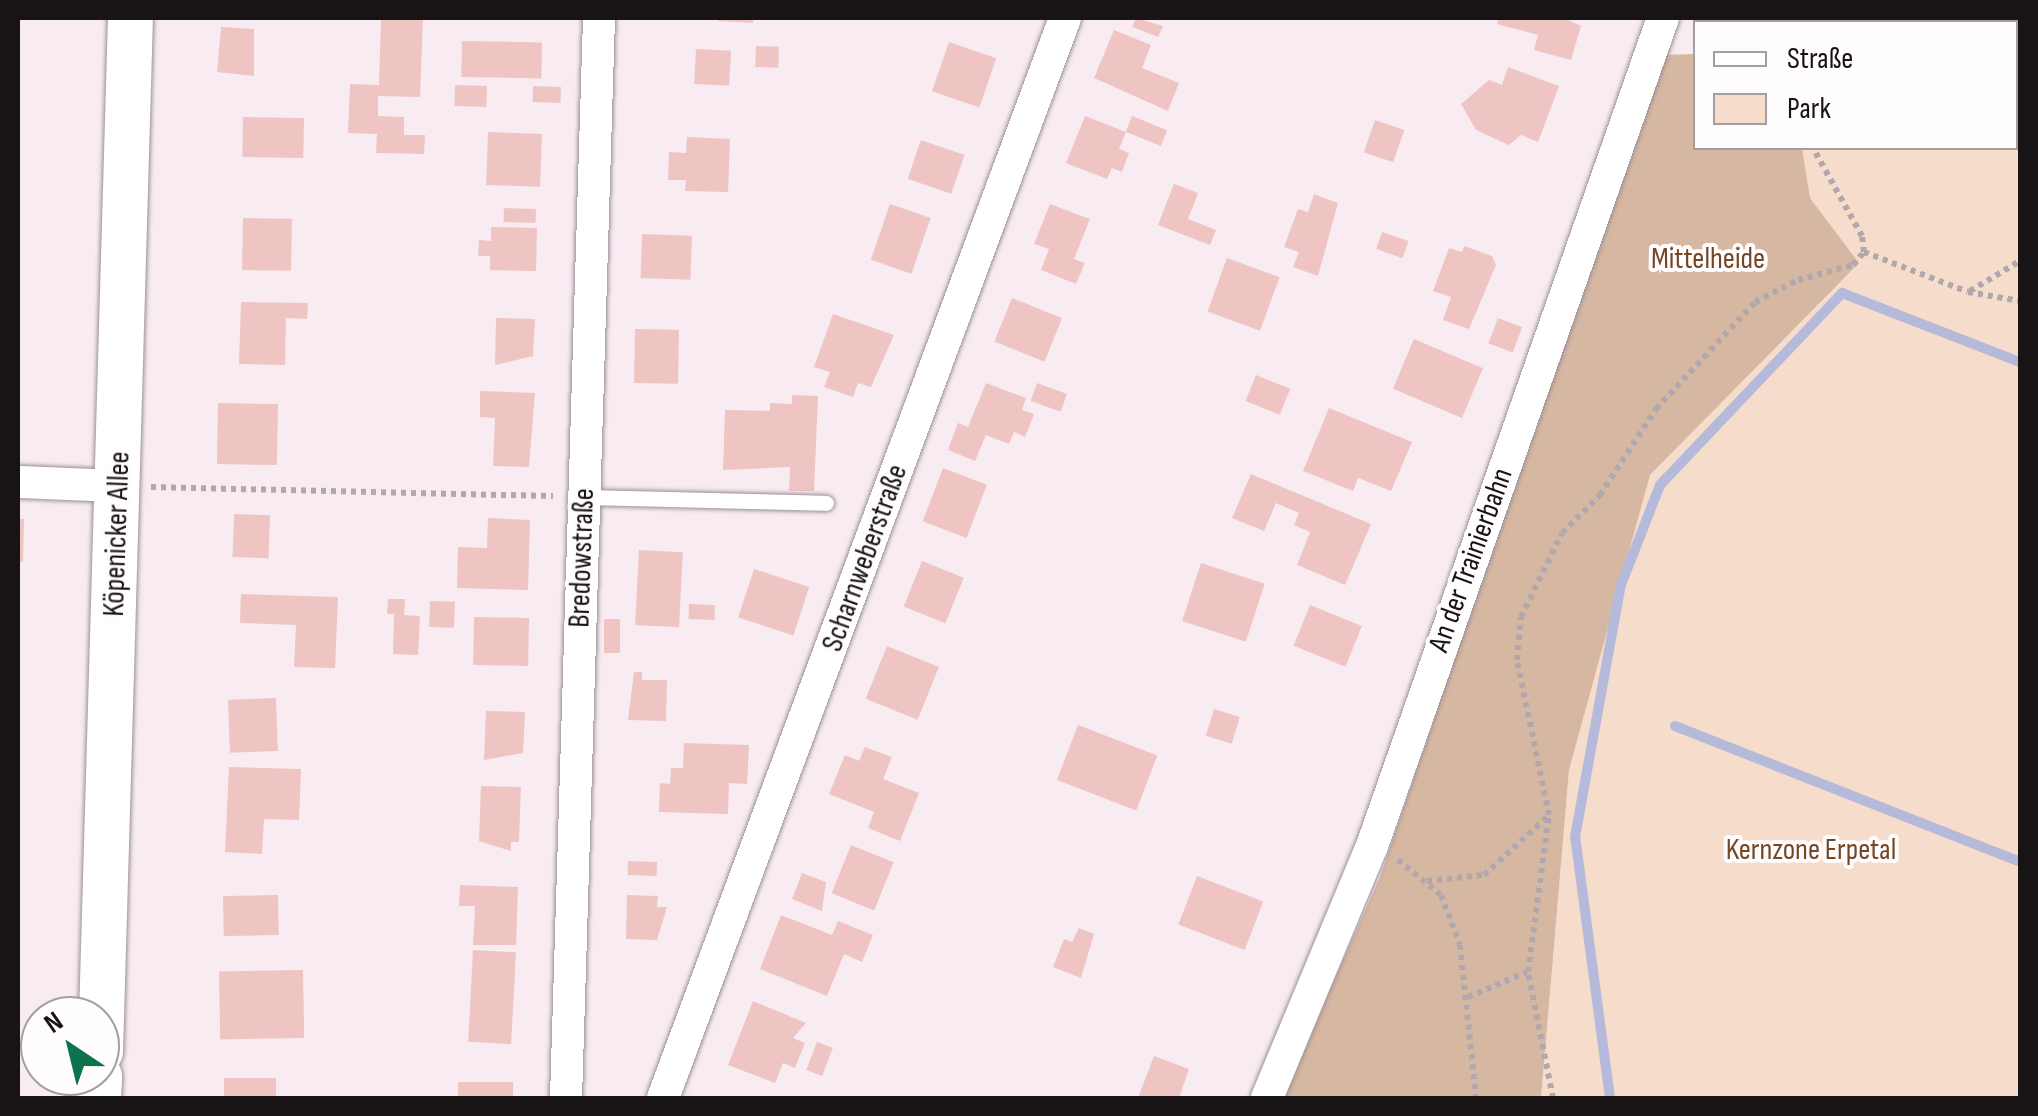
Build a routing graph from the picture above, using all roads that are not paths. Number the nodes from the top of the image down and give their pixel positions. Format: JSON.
{"nodes":[{"id":1,"x":130,"y":18,"type":"edge"},
{"id":2,"x":599,"y":18,"type":"edge"},
{"id":3,"x":1066,"y":18,"type":"edge"},
{"id":4,"x":1663,"y":18,"type":"edge"},
{"id":5,"x":18,"y":482,"type":"edge"},
{"id":6,"x":118,"y":486,"type":"junction"},
{"id":7,"x":584,"y":497,"type":"junction"},
{"id":8,"x":826,"y":503,"type":"dead end"},
{"id":9,"x":102,"y":996,"type":"edge"},
{"id":10,"x":566,"y":1098,"type":"edge"},
{"id":11,"x":663,"y":1098,"type":"edge"},
{"id":12,"x":1267,"y":1098,"type":"edge"}],
"edges":[{"from":1,"to":6,"type":"street","name":"Köpenicker Allee"},
{"from":2,"to":7,"type":"street","name":"Bredowstraße"},
{"from":3,"to":11,"type":"street","name":"Scharnweberstraße"},
{"from":4,"to":12,"type":"street","name":"An der Trainierbahn"},
{"from":5,"to":6,"type":"street"},
{"from":6,"to":9,"type":"street","name":"Köpenicker Allee"},
{"from":7,"to":8,"type":"lane"},
{"from":7,"to":10,"type":"street","name":"Bredowstraße"}]}
